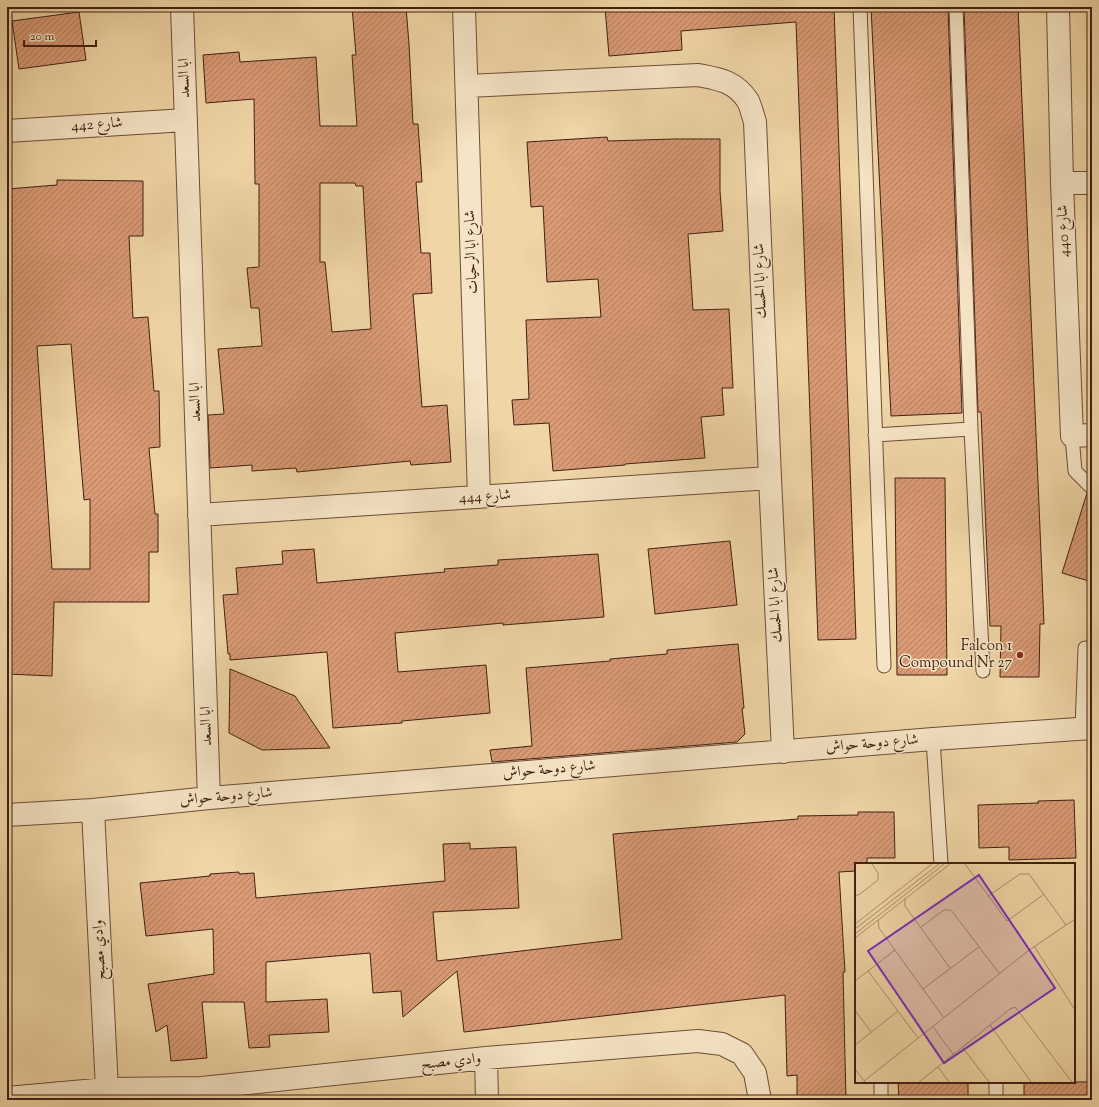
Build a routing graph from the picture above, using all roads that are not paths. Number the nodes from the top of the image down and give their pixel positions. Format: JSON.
{"nodes":[{"id":1,"x":182,"y":7,"type":"edge"},
{"id":2,"x":464,"y":7,"type":"edge"},
{"id":3,"x":860,"y":7,"type":"edge"},
{"id":4,"x":956,"y":7,"type":"edge"},
{"id":5,"x":1058,"y":7,"type":"edge"},
{"id":6,"x":467,"y":86,"type":"junction"},
{"id":7,"x":186,"y":120,"type":"junction"},
{"id":8,"x":7,"y":131,"type":"edge"},
{"id":9,"x":1062,"y":183,"type":"junction"},
{"id":10,"x":1092,"y":183,"type":"edge"},
{"id":11,"x":971,"y":429,"type":"junction"},
{"id":12,"x":875,"y":435,"type":"junction"},
{"id":13,"x":1082,"y":435,"type":"edge"},
{"id":14,"x":770,"y":478,"type":"junction"},
{"id":15,"x":1092,"y":486,"type":"edge"},
{"id":16,"x":479,"y":497,"type":"junction"},
{"id":17,"x":199,"y":515,"type":"junction"},
{"id":18,"x":1092,"y":648,"type":"edge"},
{"id":19,"x":884,"y":666,"type":"dead end"},
{"id":20,"x":983,"y":671,"type":"dead end"},
{"id":21,"x":1087,"y":728,"type":"edge"},
{"id":22,"x":933,"y":739,"type":"junction"},
{"id":23,"x":784,"y":752,"type":"junction"},
{"id":24,"x":209,"y":798,"type":"junction"},
{"id":25,"x":93,"y":810,"type":"junction"},
{"id":26,"x":7,"y":815,"type":"edge"},
{"id":27,"x":941,"y":863,"type":"edge"},
{"id":28,"x":486,"y":1058,"type":"junction"},
{"id":29,"x":881,"y":1083,"type":"edge"},
{"id":30,"x":996,"y":1083,"type":"edge"},
{"id":31,"x":107,"y":1089,"type":"junction"},
{"id":32,"x":202,"y":1094,"type":"edge"},
{"id":33,"x":7,"y":1098,"type":"edge"},
{"id":34,"x":487,"y":1100,"type":"edge"},
{"id":35,"x":760,"y":1100,"type":"edge"},
{"id":36,"x":881,"y":1100,"type":"edge"},
{"id":37,"x":996,"y":1100,"type":"edge"}],
"edges":[{"from":1,"to":7,"type":"street","name":"ابا السعد"},
{"from":2,"to":6,"type":"street","name":"شارع ابا الرحيات"},
{"from":3,"to":12,"type":"lane"},
{"from":4,"to":11,"type":"lane"},
{"from":5,"to":9,"type":"street","name":"شارع 440"},
{"from":6,"to":14,"type":"street","name":"شارع ابا الحسك"},
{"from":6,"to":16,"type":"street","name":"شارع ابا الرحيات"},
{"from":7,"to":8,"type":"street","name":"شارع 442"},
{"from":7,"to":17,"type":"street","name":"ابا السعد"},
{"from":9,"to":10,"type":"street"},
{"from":9,"to":13,"type":"street","name":"شارع 440"},
{"from":11,"to":12,"type":"lane"},
{"from":11,"to":20,"type":"lane"},
{"from":12,"to":19,"type":"lane"},
{"from":13,"to":15,"type":"lane"},
{"from":14,"to":16,"type":"street","name":"شارع 444"},
{"from":14,"to":23,"type":"street","name":"شارع ابا الحسك"},
{"from":16,"to":17,"type":"street","name":"شارع 444"},
{"from":17,"to":24,"type":"street","name":"ابا السعد"},
{"from":18,"to":21,"type":"lane"},
{"from":21,"to":22,"type":"street","name":"شارع دوحة حواش"},
{"from":22,"to":23,"type":"street","name":"شارع دوحة حواش"},
{"from":22,"to":27,"type":"lane"},
{"from":23,"to":24,"type":"street","name":"شارع دوحة حواش"},
{"from":24,"to":25,"type":"street","name":"شارع دوحة حواش"},
{"from":25,"to":26,"type":"street","name":"شارع دوحة حواش"},
{"from":25,"to":31,"type":"street","name":"وادي مصبح"},
{"from":28,"to":32,"type":"street","name":"وادي مصبح"},
{"from":28,"to":34,"type":"street"},
{"from":28,"to":35,"type":"street","name":"وادي مصبح"},
{"from":29,"to":36,"type":"lane"},
{"from":30,"to":37,"type":"lane"},
{"from":31,"to":32,"type":"street","name":"وادي مصبح"},
{"from":31,"to":33,"type":"street","name":"وادي مصبح"}]}
